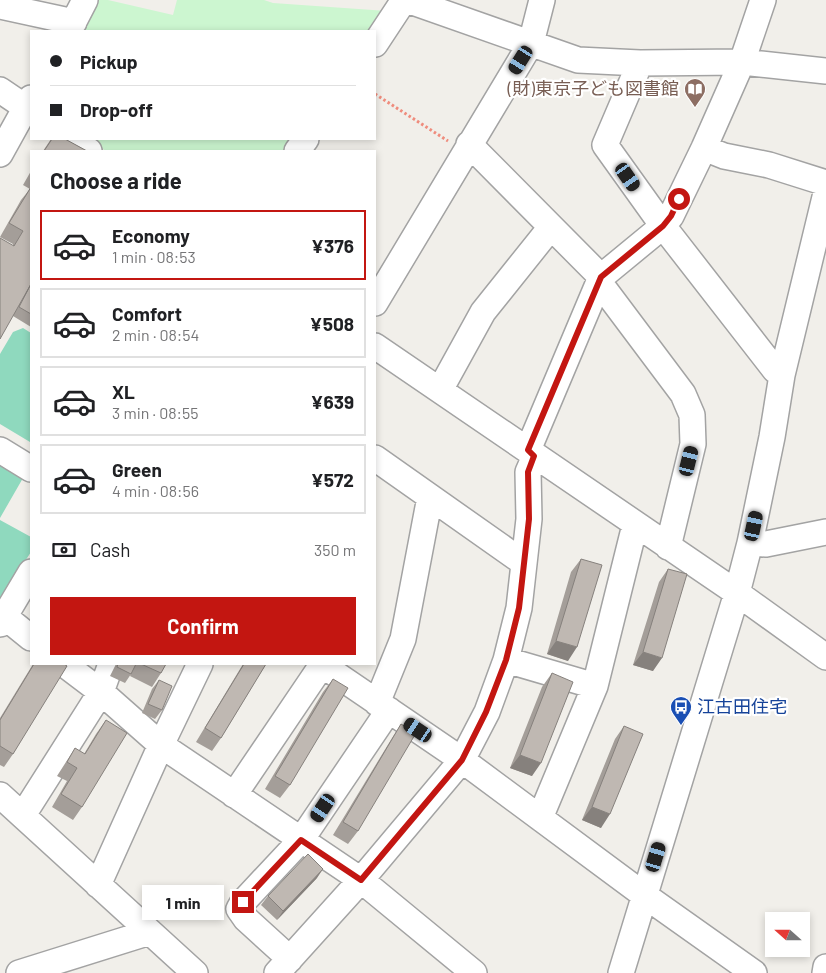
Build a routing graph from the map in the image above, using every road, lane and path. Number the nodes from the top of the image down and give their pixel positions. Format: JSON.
{"nodes":[{"id":1,"x":85,"y":0,"type":"edge"},
{"id":2,"x":406,"y":0,"type":"edge"},
{"id":3,"x":542,"y":0,"type":"edge"},
{"id":4,"x":763,"y":0,"type":"edge"},
{"id":5,"x":437,"y":5,"type":"edge"},
{"id":6,"x":0,"y":6,"type":"edge"},
{"id":7,"x":72,"y":27,"type":"edge"},
{"id":8,"x":376,"y":43,"type":"edge"},
{"id":9,"x":531,"y":43,"type":"junction"},
{"id":10,"x":742,"y":62,"type":"junction"},
{"id":11,"x":640,"y":63,"type":"junction"},
{"id":12,"x":826,"y":71,"type":"edge"},
{"id":13,"x":0,"y":90,"type":"edge"},
{"id":14,"x":376,"y":95,"type":"edge"},
{"id":15,"x":29,"y":106,"type":"edge"},
{"id":16,"x":72,"y":140,"type":"edge"},
{"id":17,"x":467,"y":147,"type":"junction"},
{"id":18,"x":704,"y":148,"type":"junction"},
{"id":19,"x":88,"y":150,"type":"edge"},
{"id":20,"x":0,"y":154,"type":"edge"},
{"id":21,"x":826,"y":193,"type":"edge"},
{"id":22,"x":551,"y":226,"type":"junction"},
{"id":23,"x":663,"y":226,"type":"junction"},
{"id":24,"x":600,"y":280,"type":"junction"},
{"id":25,"x":376,"y":301,"type":"edge"},
{"id":26,"x":376,"y":347,"type":"edge"},
{"id":27,"x":782,"y":375,"type":"junction"},
{"id":28,"x":440,"y":390,"type":"junction"},
{"id":29,"x":0,"y":450,"type":"edge"},
{"id":30,"x":531,"y":453,"type":"junction"},
{"id":31,"x":376,"y":459,"type":"edge"},
{"id":32,"x":30,"y":468,"type":"edge"},
{"id":33,"x":430,"y":497,"type":"junction"},
{"id":34,"x":635,"y":525,"type":"junction"},
{"id":35,"x":826,"y":532,"type":"edge"},
{"id":36,"x":750,"y":543,"type":"junction"},
{"id":37,"x":668,"y":547,"type":"junction"},
{"id":38,"x":524,"y":563,"type":"junction"},
{"id":39,"x":30,"y":574,"type":"edge"},
{"id":40,"x":737,"y":593,"type":"junction"},
{"id":41,"x":1,"y":618,"type":"edge"},
{"id":42,"x":30,"y":637,"type":"edge"},
{"id":43,"x":826,"y":657,"type":"edge"},
{"id":44,"x":506,"y":660,"type":"junction"},
{"id":45,"x":65,"y":665,"type":"edge"},
{"id":46,"x":111,"y":665,"type":"edge"},
{"id":47,"x":200,"y":665,"type":"edge"},
{"id":48,"x":320,"y":665,"type":"edge"},
{"id":49,"x":322,"y":665,"type":"edge"},
{"id":50,"x":595,"y":686,"type":"junction"},
{"id":51,"x":101,"y":692,"type":"junction"},
{"id":52,"x":383,"y":706,"type":"junction"},
{"id":53,"x":161,"y":745,"type":"junction"},
{"id":54,"x":462,"y":760,"type":"junction"},
{"id":55,"x":0,"y":795,"type":"edge"},
{"id":56,"x":234,"y":795,"type":"junction"},
{"id":57,"x":23,"y":815,"type":"junction"},
{"id":58,"x":540,"y":818,"type":"junction"},
{"id":59,"x":301,"y":840,"type":"junction"},
{"id":60,"x":361,"y":880,"type":"junction"},
{"id":61,"x":98,"y":885,"type":"junction"},
{"id":62,"x":644,"y":895,"type":"junction"},
{"id":63,"x":150,"y":932,"type":"junction"},
{"id":64,"x":284,"y":966,"type":"edge"},
{"id":65,"x":826,"y":967,"type":"edge"},
{"id":66,"x":19,"y":973,"type":"edge"},
{"id":67,"x":195,"y":973,"type":"edge"},
{"id":68,"x":474,"y":973,"type":"edge"},
{"id":69,"x":621,"y":973,"type":"edge"},
{"id":70,"x":754,"y":973,"type":"edge"},
{"id":71,"x":824,"y":973,"type":"edge"}],
"edges":[{"from":1,"to":7,"type":"street"},
{"from":2,"to":5,"type":"street"},
{"from":2,"to":8,"type":"street"},
{"from":3,"to":9,"type":"street"},
{"from":4,"to":10,"type":"street"},
{"from":5,"to":9,"type":"street"},
{"from":6,"to":7,"type":"street"},
{"from":9,"to":11,"type":"street"},
{"from":9,"to":17,"type":"street"},
{"from":10,"to":11,"type":"street"},
{"from":10,"to":12,"type":"street"},
{"from":10,"to":18,"type":"street"},
{"from":11,"to":23,"type":"street"},
{"from":13,"to":15,"type":"street"},
{"from":14,"to":17,"type":"path"},
{"from":15,"to":20,"type":"street"},
{"from":16,"to":19,"type":"street"},
{"from":17,"to":22,"type":"street"},
{"from":17,"to":25,"type":"street"},
{"from":18,"to":21,"type":"street"},
{"from":18,"to":23,"type":"street"},
{"from":21,"to":27,"type":"street"},
{"from":22,"to":24,"type":"street"},
{"from":22,"to":28,"type":"street"},
{"from":23,"to":24,"type":"street"},
{"from":23,"to":27,"type":"street"},
{"from":24,"to":30,"type":"street"},
{"from":24,"to":37,"type":"street"},
{"from":26,"to":28,"type":"street"},
{"from":27,"to":36,"type":"street"},
{"from":28,"to":30,"type":"street"},
{"from":29,"to":32,"type":"street"},
{"from":30,"to":34,"type":"street"},
{"from":30,"to":38,"type":"street"},
{"from":31,"to":33,"type":"street"},
{"from":33,"to":38,"type":"street"},
{"from":33,"to":52,"type":"street"},
{"from":34,"to":37,"type":"street"},
{"from":34,"to":50,"type":"street"},
{"from":35,"to":36,"type":"street"},
{"from":36,"to":40,"type":"street"},
{"from":37,"to":40,"type":"street"},
{"from":38,"to":44,"type":"street"},
{"from":39,"to":41,"type":"street"},
{"from":40,"to":43,"type":"street"},
{"from":40,"to":62,"type":"street"},
{"from":41,"to":42,"type":"street"},
{"from":44,"to":50,"type":"street"},
{"from":44,"to":54,"type":"street"},
{"from":45,"to":51,"type":"street"},
{"from":46,"to":51,"type":"street"},
{"from":47,"to":53,"type":"street"},
{"from":48,"to":56,"type":"street"},
{"from":49,"to":52,"type":"street"},
{"from":50,"to":58,"type":"street"},
{"from":51,"to":53,"type":"street"},
{"from":51,"to":57,"type":"street"},
{"from":52,"to":54,"type":"street"},
{"from":52,"to":59,"type":"street"},
{"from":53,"to":56,"type":"street"},
{"from":53,"to":61,"type":"street"},
{"from":54,"to":58,"type":"street"},
{"from":54,"to":60,"type":"street"},
{"from":55,"to":57,"type":"street"},
{"from":56,"to":59,"type":"street"},
{"from":57,"to":61,"type":"street"},
{"from":58,"to":62,"type":"street"},
{"from":59,"to":60,"type":"street"},
{"from":59,"to":64,"type":"street"},
{"from":60,"to":64,"type":"street"},
{"from":60,"to":68,"type":"street"},
{"from":61,"to":63,"type":"street"},
{"from":62,"to":69,"type":"street"},
{"from":62,"to":70,"type":"street"},
{"from":63,"to":66,"type":"street"},
{"from":63,"to":67,"type":"street"},
{"from":65,"to":71,"type":"street"}]}
